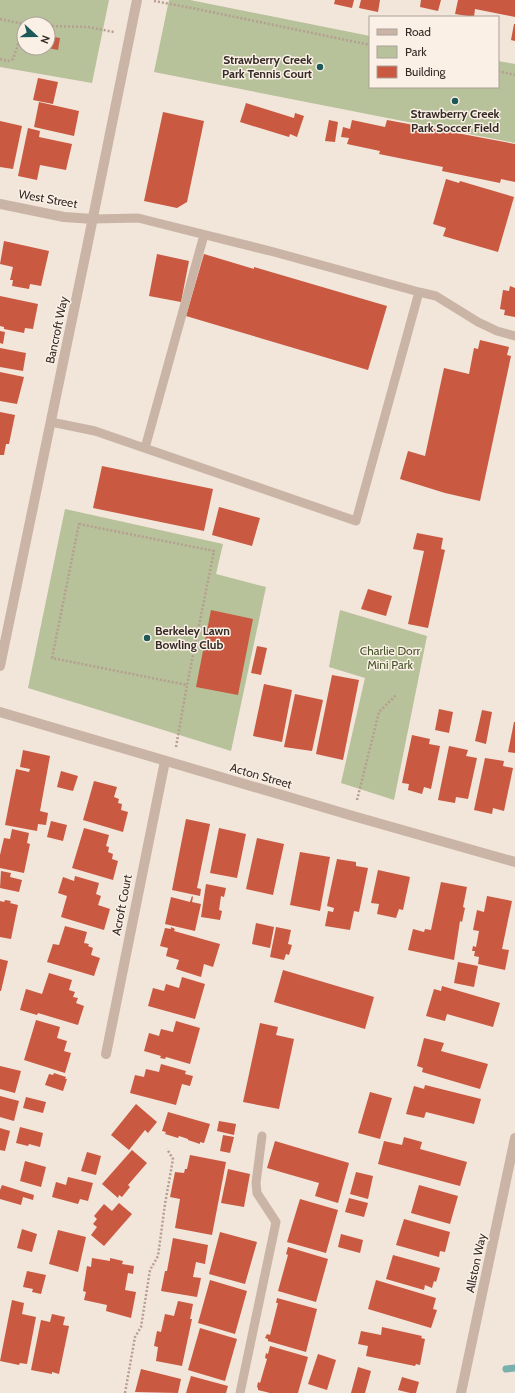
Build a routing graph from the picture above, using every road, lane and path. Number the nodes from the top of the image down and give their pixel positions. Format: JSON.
{"nodes":[{"id":1,"x":137,"y":0,"type":"edge"},
{"id":2,"x":153,"y":1,"type":"dead end"},
{"id":3,"x":0,"y":19,"type":"edge"},
{"id":4,"x":16,"y":23,"type":"edge"},
{"id":5,"x":56,"y":26,"type":"edge"},
{"id":6,"x":130,"y":35,"type":"junction"},
{"id":7,"x":369,"y":45,"type":"edge"},
{"id":8,"x":16,"y":49,"type":"edge"},
{"id":9,"x":0,"y":59,"type":"edge"},
{"id":10,"x":499,"y":71,"type":"edge"},
{"id":11,"x":515,"y":75,"type":"edge"},
{"id":12,"x":0,"y":204,"type":"edge"},
{"id":13,"x":93,"y":219,"type":"junction"},
{"id":14,"x":204,"y":235,"type":"junction"},
{"id":15,"x":419,"y":292,"type":"junction"},
{"id":16,"x":515,"y":336,"type":"edge"},
{"id":17,"x":51,"y":422,"type":"junction"},
{"id":18,"x":145,"y":448,"type":"junction"},
{"id":19,"x":0,"y":666,"type":"edge"},
{"id":20,"x":187,"y":685,"type":"junction"},
{"id":21,"x":396,"y":695,"type":"dead end"},
{"id":22,"x":0,"y":712,"type":"edge"},
{"id":23,"x":169,"y":762,"type":"junction"},
{"id":24,"x":353,"y":816,"type":"junction"},
{"id":25,"x":515,"y":862,"type":"edge"},
{"id":26,"x":106,"y":1054,"type":"dead end"},
{"id":27,"x":262,"y":1136,"type":"dead end"},
{"id":28,"x":515,"y":1138,"type":"edge"},
{"id":29,"x":168,"y":1148,"type":"dead end"},
{"id":30,"x":125,"y":1393,"type":"edge"},
{"id":31,"x":240,"y":1393,"type":"edge"},
{"id":32,"x":462,"y":1393,"type":"edge"}],
"edges":[{"from":1,"to":6,"type":"street","name":"Bancroft Way"},
{"from":2,"to":7,"type":"path"},
{"from":3,"to":4,"type":"path"},
{"from":5,"to":6,"type":"path"},
{"from":6,"to":13,"type":"street","name":"Bancroft Way"},
{"from":8,"to":9,"type":"path"},
{"from":10,"to":11,"type":"path"},
{"from":12,"to":13,"type":"street","name":"West Street"},
{"from":13,"to":14,"type":"lane"},
{"from":13,"to":17,"type":"street","name":"Bancroft Way"},
{"from":14,"to":15,"type":"lane"},
{"from":14,"to":18,"type":"lane"},
{"from":15,"to":16,"type":"lane"},
{"from":15,"to":18,"type":"lane"},
{"from":17,"to":18,"type":"lane"},
{"from":17,"to":19,"type":"street","name":"Bancroft Way"},
{"from":20,"to":20,"type":"path"},
{"from":20,"to":23,"type":"path"},
{"from":21,"to":24,"type":"path"},
{"from":22,"to":23,"type":"street","name":"Acton Street"},
{"from":23,"to":24,"type":"street","name":"Acton Street"},
{"from":23,"to":26,"type":"street","name":"Acroft Court"},
{"from":24,"to":25,"type":"street","name":"Acton Street"},
{"from":27,"to":31,"type":"lane"},
{"from":28,"to":32,"type":"street","name":"Allston Way"},
{"from":29,"to":30,"type":"path"}]}
